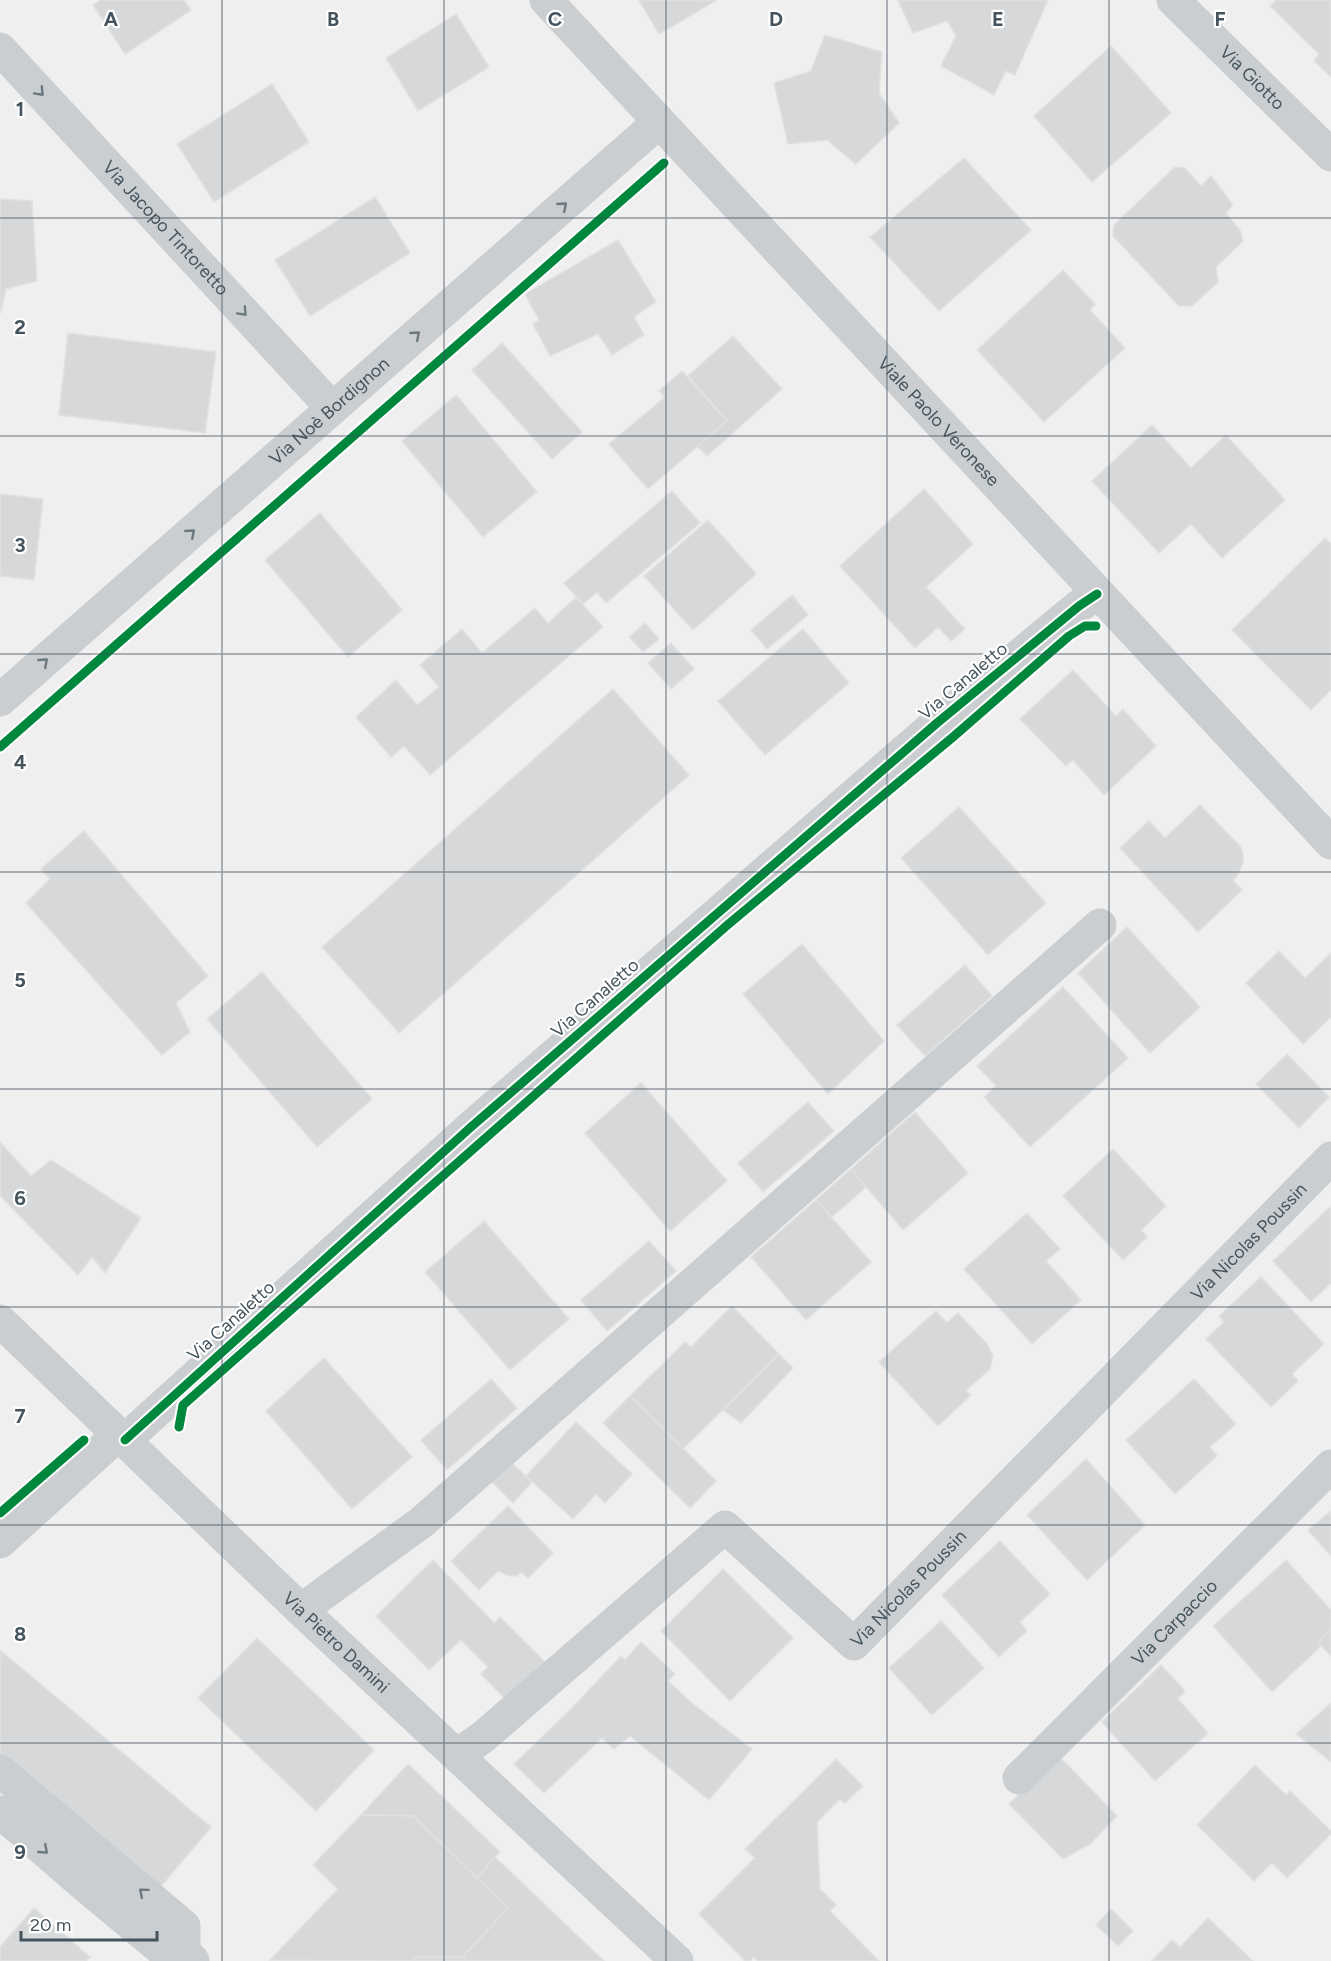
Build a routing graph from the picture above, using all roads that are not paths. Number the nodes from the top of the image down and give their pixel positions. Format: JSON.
{"nodes":[{"id":1,"x":546,"y":0,"type":"edge"},
{"id":2,"x":1173,"y":0,"type":"edge"},
{"id":3,"x":0,"y":49,"type":"edge"},
{"id":4,"x":659,"y":122,"type":"junction"},
{"id":5,"x":1331,"y":155,"type":"edge"},
{"id":6,"x":332,"y":408,"type":"junction"},
{"id":7,"x":1097,"y":594,"type":"junction"},
{"id":8,"x":0,"y":700,"type":"edge"},
{"id":9,"x":1331,"y":843,"type":"edge"},
{"id":10,"x":1100,"y":925,"type":"dead end"},
{"id":11,"x":1331,"y":1158,"type":"edge"},
{"id":12,"x":0,"y":1321,"type":"edge"},
{"id":13,"x":122,"y":1437,"type":"junction"},
{"id":14,"x":1331,"y":1466,"type":"edge"},
{"id":15,"x":0,"y":1542,"type":"edge"},
{"id":16,"x":301,"y":1610,"type":"junction"},
{"id":17,"x":458,"y":1755,"type":"junction"},
{"id":18,"x":0,"y":1771,"type":"edge"},
{"id":19,"x":1019,"y":1778,"type":"dead end"},
{"id":20,"x":0,"y":1812,"type":"edge"},
{"id":21,"x":189,"y":1957,"type":"edge"},
{"id":22,"x":677,"y":1961,"type":"edge"}],
"edges":[{"from":1,"to":4,"type":"street","name":"Viale Paolo Veronese"},
{"from":2,"to":5,"type":"street","name":"Via Giotto"},
{"from":3,"to":6,"type":"street","name":"Via Jacopo Tintoretto","one_way":true},
{"from":6,"to":4,"type":"street","name":"Via Noè Bordignon","one_way":true},
{"from":4,"to":7,"type":"street","name":"Viale Paolo Veronese"},
{"from":8,"to":6,"type":"street","name":"Via Noè Bordignon","one_way":true},
{"from":7,"to":9,"type":"street","name":"Viale Paolo Veronese"},
{"from":7,"to":13,"type":"street","name":"Via Canaletto"},
{"from":10,"to":16,"type":"street"},
{"from":11,"to":17,"type":"street","name":"Via Nicolas Poussin"},
{"from":12,"to":13,"type":"street","name":"Via Pietro Damini"},
{"from":13,"to":15,"type":"street","name":"Via Canaletto"},
{"from":13,"to":16,"type":"street","name":"Via Pietro Damini"},
{"from":14,"to":19,"type":"street","name":"Via Carpaccio"},
{"from":16,"to":17,"type":"street","name":"Via Pietro Damini"},
{"from":17,"to":22,"type":"street","name":"Via Pietro Damini"},
{"from":21,"to":18,"type":"street","one_way":true},
{"from":20,"to":21,"type":"street","one_way":true}]}
